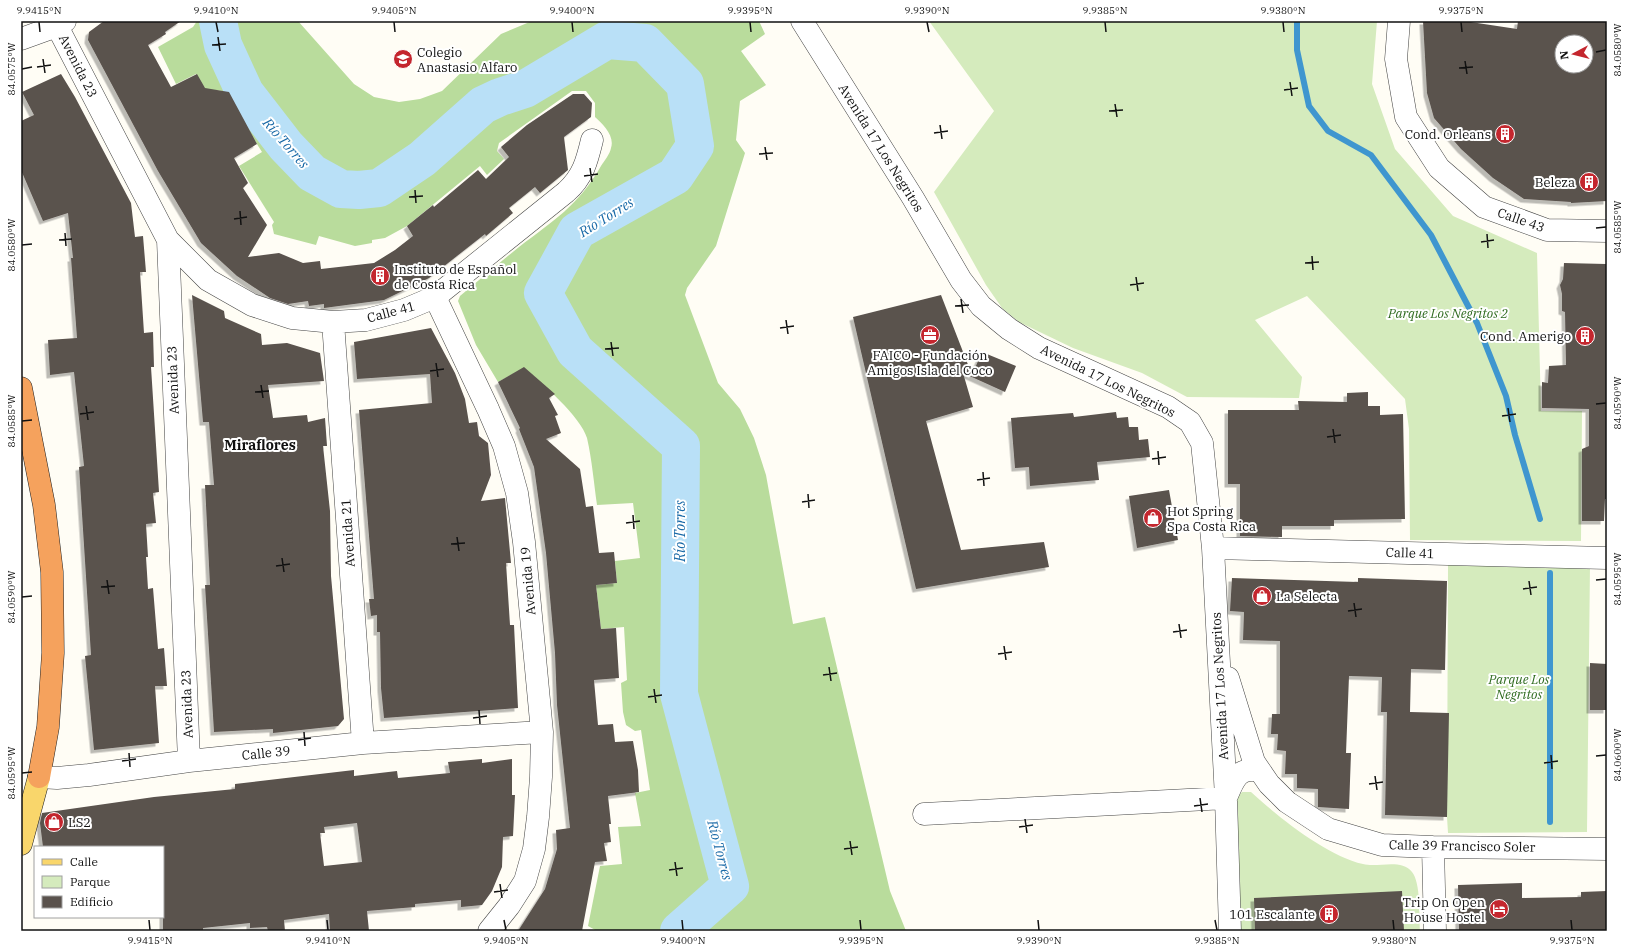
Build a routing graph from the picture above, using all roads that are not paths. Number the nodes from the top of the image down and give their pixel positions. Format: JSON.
{"nodes":[{"id":1,"x":802,"y":21,"type":"edge"},
{"id":2,"x":1399,"y":21,"type":"edge"},
{"id":3,"x":61,"y":23,"type":"edge"},
{"id":4,"x":21,"y":39,"type":"edge"},
{"id":5,"x":592,"y":140,"type":"dead end"},
{"id":6,"x":1607,"y":231,"type":"edge"},
{"id":7,"x":168,"y":240,"type":"junction"},
{"id":8,"x":435,"y":297,"type":"junction"},
{"id":9,"x":333,"y":322,"type":"junction"},
{"id":10,"x":21,"y":388,"type":"edge"},
{"id":11,"x":1213,"y":548,"type":"junction"},
{"id":12,"x":1607,"y":558,"type":"edge"},
{"id":13,"x":1217,"y":644,"type":"junction"},
{"id":14,"x":542,"y":732,"type":"junction"},
{"id":15,"x":363,"y":743,"type":"junction"},
{"id":16,"x":189,"y":761,"type":"junction"},
{"id":17,"x":1259,"y":770,"type":"junction"},
{"id":18,"x":39,"y":777,"type":"junction"},
{"id":19,"x":1226,"y":798,"type":"junction"},
{"id":20,"x":924,"y":814,"type":"dead end"},
{"id":21,"x":21,"y":844,"type":"edge"},
{"id":22,"x":1433,"y":847,"type":"junction"},
{"id":23,"x":1607,"y":848,"type":"edge"},
{"id":24,"x":489,"y":931,"type":"edge"},
{"id":25,"x":1230,"y":931,"type":"edge"},
{"id":26,"x":1435,"y":931,"type":"edge"}],
"edges":[{"from":1,"to":11,"type":"street","name":"Avenida 17 Los Negritos"},
{"from":2,"to":6,"type":"street","name":"Calle 43"},
{"from":3,"to":4,"type":"street"},
{"from":3,"to":7,"type":"street","name":"Avenida 23"},
{"from":5,"to":8,"type":"street","name":"Calle 41"},
{"from":7,"to":9,"type":"street","name":"Calle 41"},
{"from":7,"to":16,"type":"street","name":"Avenida 23"},
{"from":8,"to":9,"type":"street","name":"Calle 41"},
{"from":8,"to":14,"type":"street","name":"Avenida 19"},
{"from":9,"to":15,"type":"street","name":"Avenida 21"},
{"from":10,"to":18,"type":"highway"},
{"from":11,"to":12,"type":"street","name":"Calle 41"},
{"from":11,"to":13,"type":"street","name":"Avenida 17 Los Negritos"},
{"from":13,"to":17,"type":"street","name":"Calle 39 Francisco Soler"},
{"from":13,"to":19,"type":"street","name":"Avenida 17 Los Negritos"},
{"from":14,"to":15,"type":"street","name":"Calle 39"},
{"from":14,"to":24,"type":"street","name":"Avenida 19"},
{"from":15,"to":16,"type":"street","name":"Calle 39"},
{"from":16,"to":18,"type":"street","name":"Calle 39"},
{"from":17,"to":19,"type":"street"},
{"from":17,"to":22,"type":"street","name":"Calle 39 Francisco Soler"},
{"from":18,"to":21,"type":"main road"},
{"from":19,"to":20,"type":"street"},
{"from":19,"to":25,"type":"street","name":"Avenida 17 Los Negritos"},
{"from":22,"to":23,"type":"street","name":"Calle 39 Francisco Soler"},
{"from":22,"to":26,"type":"street"}]}
